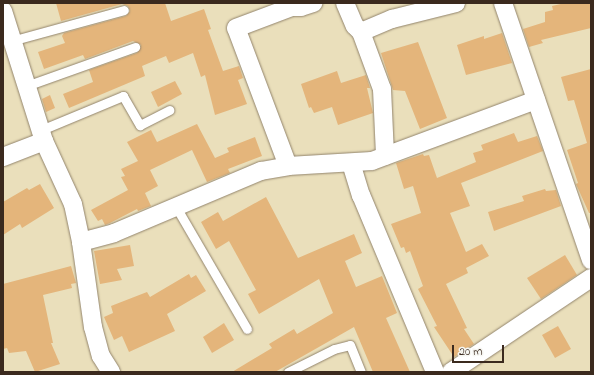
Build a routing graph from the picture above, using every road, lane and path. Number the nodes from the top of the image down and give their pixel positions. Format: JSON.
{"nodes":[{"id":1,"x":313,"y":3,"type":"edge"},
{"id":2,"x":345,"y":3,"type":"edge"},
{"id":3,"x":456,"y":3,"type":"edge"},
{"id":4,"x":503,"y":3,"type":"edge"},
{"id":5,"x":291,"y":5,"type":"edge"},
{"id":6,"x":124,"y":10,"type":"dead end"},
{"id":7,"x":3,"y":11,"type":"edge"},
{"id":8,"x":361,"y":32,"type":"junction"},
{"id":9,"x":11,"y":40,"type":"junction"},
{"id":10,"x":136,"y":47,"type":"dead end"},
{"id":11,"x":26,"y":86,"type":"junction"},
{"id":12,"x":536,"y":100,"type":"junction"},
{"id":13,"x":169,"y":110,"type":"dead end"},
{"id":14,"x":43,"y":136,"type":"junction"},
{"id":15,"x":385,"y":156,"type":"junction"},
{"id":16,"x":3,"y":157,"type":"edge"},
{"id":17,"x":351,"y":163,"type":"junction"},
{"id":18,"x":288,"y":166,"type":"junction"},
{"id":19,"x":176,"y":207,"type":"junction"},
{"id":20,"x":81,"y":242,"type":"junction"},
{"id":21,"x":591,"y":260,"type":"edge"},
{"id":22,"x":591,"y":278,"type":"edge"},
{"id":23,"x":247,"y":329,"type":"dead end"},
{"id":24,"x":111,"y":372,"type":"edge"},
{"id":25,"x":288,"y":372,"type":"edge"},
{"id":26,"x":361,"y":372,"type":"edge"},
{"id":27,"x":435,"y":372,"type":"edge"},
{"id":28,"x":451,"y":372,"type":"edge"}],
"edges":[{"from":1,"to":5,"type":"street"},
{"from":2,"to":8,"type":"street"},
{"from":3,"to":8,"type":"street"},
{"from":4,"to":12,"type":"street"},
{"from":5,"to":18,"type":"street"},
{"from":6,"to":9,"type":"lane"},
{"from":7,"to":9,"type":"street"},
{"from":8,"to":15,"type":"street"},
{"from":9,"to":11,"type":"street"},
{"from":10,"to":11,"type":"lane"},
{"from":11,"to":14,"type":"street"},
{"from":12,"to":15,"type":"street"},
{"from":12,"to":21,"type":"street"},
{"from":13,"to":14,"type":"lane"},
{"from":14,"to":16,"type":"street"},
{"from":14,"to":20,"type":"street"},
{"from":15,"to":17,"type":"street"},
{"from":17,"to":18,"type":"street"},
{"from":17,"to":27,"type":"street"},
{"from":18,"to":19,"type":"street"},
{"from":19,"to":20,"type":"street"},
{"from":19,"to":23,"type":"lane"},
{"from":20,"to":24,"type":"street"},
{"from":22,"to":28,"type":"street"},
{"from":25,"to":26,"type":"lane"}]}
